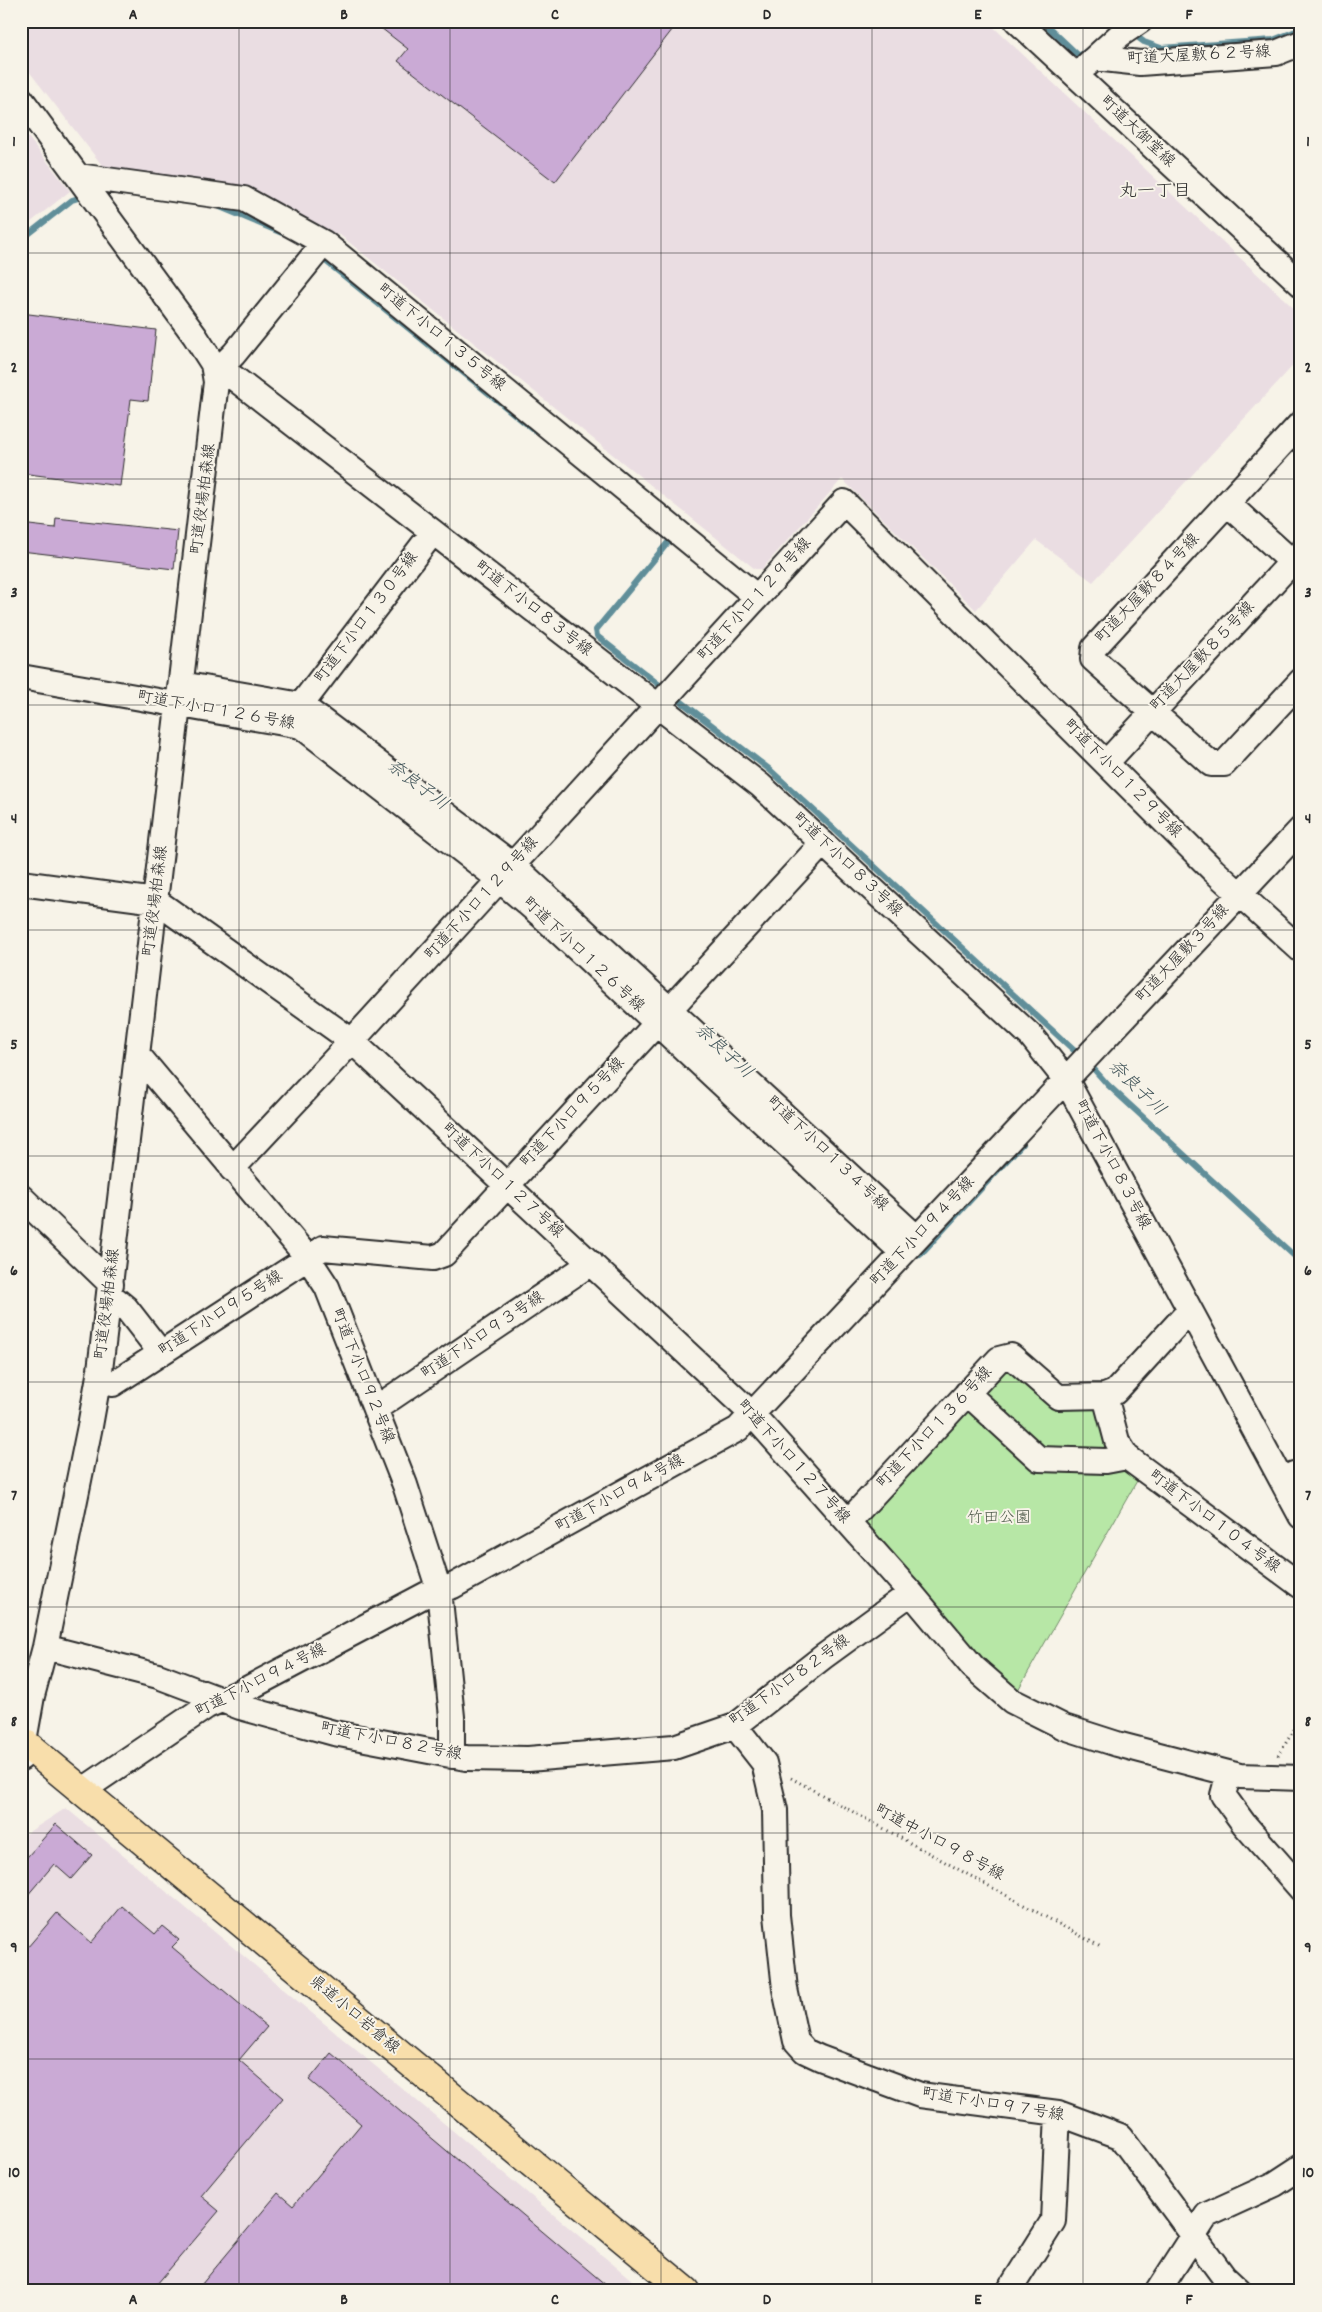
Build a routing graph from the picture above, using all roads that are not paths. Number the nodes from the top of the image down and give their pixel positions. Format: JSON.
{"nodes":[{"id":1,"x":1017,"y":21,"type":"edge"},
{"id":2,"x":1140,"y":21,"type":"edge"},
{"id":3,"x":1301,"y":43,"type":"edge"},
{"id":4,"x":1095,"y":58,"type":"junction"},
{"id":5,"x":1074,"y":75,"type":"junction"},
{"id":6,"x":21,"y":99,"type":"edge"},
{"id":7,"x":78,"y":176,"type":"junction"},
{"id":8,"x":324,"y":242,"type":"junction"},
{"id":9,"x":1301,"y":284,"type":"edge"},
{"id":10,"x":215,"y":372,"type":"junction"},
{"id":11,"x":1301,"y":423,"type":"edge"},
{"id":12,"x":1227,"y":503,"type":"junction"},
{"id":13,"x":434,"y":532,"type":"junction"},
{"id":14,"x":1298,"y":561,"type":"edge"},
{"id":15,"x":757,"y":597,"type":"junction"},
{"id":16,"x":21,"y":677,"type":"edge"},
{"id":17,"x":1301,"y":681,"type":"edge"},
{"id":18,"x":180,"y":694,"type":"junction"},
{"id":19,"x":302,"y":705,"type":"junction"},
{"id":20,"x":659,"y":706,"type":"junction"},
{"id":21,"x":1153,"y":712,"type":"junction"},
{"id":22,"x":1106,"y":763,"type":"junction"},
{"id":23,"x":1301,"y":829,"type":"edge"},
{"id":24,"x":823,"y":843,"type":"junction"},
{"id":25,"x":507,"y":872,"type":"junction"},
{"id":26,"x":21,"y":883,"type":"edge"},
{"id":27,"x":1240,"y":894,"type":"junction"},
{"id":28,"x":156,"y":901,"type":"junction"},
{"id":29,"x":1301,"y":950,"type":"edge"},
{"id":30,"x":663,"y":1016,"type":"junction"},
{"id":31,"x":352,"y":1041,"type":"junction"},
{"id":32,"x":138,"y":1055,"type":"junction"},
{"id":33,"x":1066,"y":1080,"type":"junction"},
{"id":34,"x":232,"y":1169,"type":"junction"},
{"id":35,"x":507,"y":1185,"type":"junction"},
{"id":36,"x":21,"y":1197,"type":"edge"},
{"id":37,"x":910,"y":1245,"type":"junction"},
{"id":38,"x":308,"y":1258,"type":"junction"},
{"id":39,"x":591,"y":1263,"type":"junction"},
{"id":40,"x":110,"y":1289,"type":"junction"},
{"id":41,"x":1190,"y":1310,"type":"junction"},
{"id":42,"x":161,"y":1353,"type":"junction"},
{"id":43,"x":98,"y":1381,"type":"junction"},
{"id":44,"x":967,"y":1393,"type":"junction"},
{"id":45,"x":1106,"y":1396,"type":"junction"},
{"id":46,"x":375,"y":1409,"type":"junction"},
{"id":47,"x":752,"y":1414,"type":"junction"},
{"id":48,"x":1127,"y":1457,"type":"junction"},
{"id":49,"x":1291,"y":1477,"type":"edge"},
{"id":50,"x":1301,"y":1516,"type":"edge"},
{"id":51,"x":848,"y":1522,"type":"junction"},
{"id":52,"x":1301,"y":1586,"type":"edge"},
{"id":53,"x":439,"y":1590,"type":"junction"},
{"id":54,"x":912,"y":1593,"type":"junction"},
{"id":55,"x":45,"y":1647,"type":"junction"},
{"id":56,"x":222,"y":1700,"type":"junction"},
{"id":57,"x":735,"y":1726,"type":"junction"},
{"id":58,"x":22,"y":1747,"type":"edge"},
{"id":59,"x":452,"y":1756,"type":"junction"},
{"id":60,"x":1229,"y":1772,"type":"junction"},
{"id":61,"x":1301,"y":1778,"type":"edge"},
{"id":62,"x":82,"y":1790,"type":"junction"},
{"id":63,"x":1301,"y":1889,"type":"edge"},
{"id":64,"x":1058,"y":2113,"type":"junction"},
{"id":65,"x":1301,"y":2167,"type":"edge"},
{"id":66,"x":1194,"y":2234,"type":"junction"},
{"id":67,"x":686,"y":2291,"type":"edge"},
{"id":68,"x":1010,"y":2291,"type":"edge"},
{"id":69,"x":1158,"y":2291,"type":"edge"},
{"id":70,"x":1239,"y":2291,"type":"edge"}],
"edges":[{"from":1,"to":5,"type":"street","name":"町道大御堂線"},
{"from":2,"to":4,"type":"street"},
{"from":3,"to":4,"type":"street","name":"町道大屋敷６２号線"},
{"from":4,"to":5,"type":"street"},
{"from":5,"to":9,"type":"street","name":"町道大御堂線"},
{"from":6,"to":7,"type":"street","name":"町道役場柏森線"},
{"from":7,"to":8,"type":"street","name":"町道下小口１３５号線"},
{"from":7,"to":10,"type":"street","name":"町道役場柏森線"},
{"from":8,"to":10,"type":"street"},
{"from":8,"to":15,"type":"street","name":"町道下小口１３５号線"},
{"from":10,"to":13,"type":"street","name":"町道下小口８３号線"},
{"from":10,"to":18,"type":"street","name":"町道役場柏森線"},
{"from":11,"to":12,"type":"street","name":"町道大屋敷８４号線"},
{"from":12,"to":14,"type":"street"},
{"from":12,"to":21,"type":"street","name":"町道大屋敷８４号線"},
{"from":13,"to":19,"type":"street","name":"町道下小口１３０号線"},
{"from":13,"to":20,"type":"street","name":"町道下小口８３号線"},
{"from":14,"to":21,"type":"street","name":"町道大屋敷８５号線"},
{"from":15,"to":20,"type":"street","name":"町道下小口１２９号線"},
{"from":15,"to":22,"type":"street","name":"町道下小口１２９号線"},
{"from":16,"to":18,"type":"street","name":"町道下小口１２６号線"},
{"from":17,"to":21,"type":"street","name":"町道大屋敷８４号線"},
{"from":18,"to":19,"type":"street"},
{"from":18,"to":25,"type":"street","name":"町道下小口１２６号線"},
{"from":18,"to":28,"type":"street","name":"町道役場柏森線"},
{"from":19,"to":25,"type":"street"},
{"from":20,"to":24,"type":"street","name":"町道下小口８３号線"},
{"from":20,"to":25,"type":"street","name":"町道下小口１２９号線"},
{"from":21,"to":22,"type":"street","name":"町道大屋敷８５号線"},
{"from":22,"to":27,"type":"street","name":"町道下小口１２９号線"},
{"from":23,"to":27,"type":"street","name":"町道大屋敷３号線"},
{"from":24,"to":30,"type":"street","name":"町道下小口９５号線"},
{"from":24,"to":33,"type":"street","name":"町道下小口８３号線"},
{"from":25,"to":30,"type":"street"},
{"from":25,"to":31,"type":"street","name":"町道下小口１２９号線"},
{"from":26,"to":28,"type":"street","name":"町道下小口１２７号線"},
{"from":27,"to":29,"type":"street","name":"町道下小口１２９号線"},
{"from":27,"to":33,"type":"street","name":"町道大屋敷３号線"},
{"from":28,"to":31,"type":"street","name":"町道下小口１２７号線"},
{"from":28,"to":32,"type":"street","name":"町道役場柏森線"},
{"from":30,"to":35,"type":"street","name":"町道下小口９５号線"},
{"from":30,"to":37,"type":"street","name":"町道下小口１２６号線"},
{"from":31,"to":34,"type":"street","name":"町道下小口１２９号線"},
{"from":31,"to":35,"type":"street","name":"町道下小口１２７号線"},
{"from":32,"to":34,"type":"street","name":"町道下小口９２号線"},
{"from":32,"to":40,"type":"street","name":"町道役場柏森線"},
{"from":33,"to":37,"type":"street","name":"町道下小口９４号線"},
{"from":33,"to":41,"type":"street","name":"町道下小口８３号線"},
{"from":34,"to":38,"type":"street","name":"町道下小口９２号線"},
{"from":35,"to":38,"type":"street","name":"町道下小口９５号線"},
{"from":35,"to":39,"type":"street","name":"町道下小口１２７号線"},
{"from":36,"to":40,"type":"street"},
{"from":37,"to":47,"type":"street","name":"町道下小口９４号線"},
{"from":38,"to":42,"type":"street","name":"町道下小口９５号線"},
{"from":38,"to":46,"type":"street","name":"町道下小口９２号線"},
{"from":39,"to":46,"type":"street","name":"町道下小口９３号線"},
{"from":39,"to":47,"type":"street","name":"町道下小口１２７号線"},
{"from":40,"to":42,"type":"street"},
{"from":40,"to":43,"type":"street","name":"町道役場柏森線"},
{"from":41,"to":45,"type":"street"},
{"from":41,"to":49,"type":"street","name":"町道下小口８３号線"},
{"from":42,"to":43,"type":"street","name":"町道下小口９５号線"},
{"from":43,"to":55,"type":"street","name":"町道役場柏森線"},
{"from":44,"to":45,"type":"street","name":"町道下小口１３６号線"},
{"from":44,"to":48,"type":"street"},
{"from":44,"to":51,"type":"street","name":"町道下小口１３６号線"},
{"from":45,"to":48,"type":"street"},
{"from":46,"to":53,"type":"street","name":"町道下小口９２号線"},
{"from":47,"to":51,"type":"street","name":"町道下小口１２７号線"},
{"from":47,"to":53,"type":"street","name":"町道下小口９４号線"},
{"from":48,"to":52,"type":"street","name":"町道下小口１０４号線"},
{"from":49,"to":50,"type":"street","name":"町道下小口８３号線"},
{"from":51,"to":54,"type":"street","name":"町道下小口１２７号線"},
{"from":53,"to":56,"type":"street","name":"町道下小口９４号線"},
{"from":53,"to":59,"type":"street","name":"町道下小口９２号線"},
{"from":54,"to":57,"type":"street","name":"町道下小口８２号線"},
{"from":54,"to":60,"type":"street"},
{"from":55,"to":56,"type":"street","name":"町道下小口８２号線"},
{"from":55,"to":58,"type":"street","name":"町道役場柏森線"},
{"from":56,"to":59,"type":"street","name":"町道下小口８２号線"},
{"from":56,"to":62,"type":"street","name":"町道下小口９４号線"},
{"from":57,"to":59,"type":"street","name":"町道下小口８２号線"},
{"from":57,"to":64,"type":"street","name":"町道下小口９７号線"},
{"from":58,"to":62,"type":"main road","name":"県道小口岩倉線"},
{"from":60,"to":61,"type":"street"},
{"from":60,"to":63,"type":"street"},
{"from":62,"to":67,"type":"main road","name":"県道小口岩倉線"},
{"from":64,"to":66,"type":"street","name":"町道下小口９７号線"},
{"from":64,"to":68,"type":"street"},
{"from":65,"to":66,"type":"street"},
{"from":66,"to":69,"type":"street"},
{"from":66,"to":70,"type":"street","name":"町道下小口９７号線"}]}
